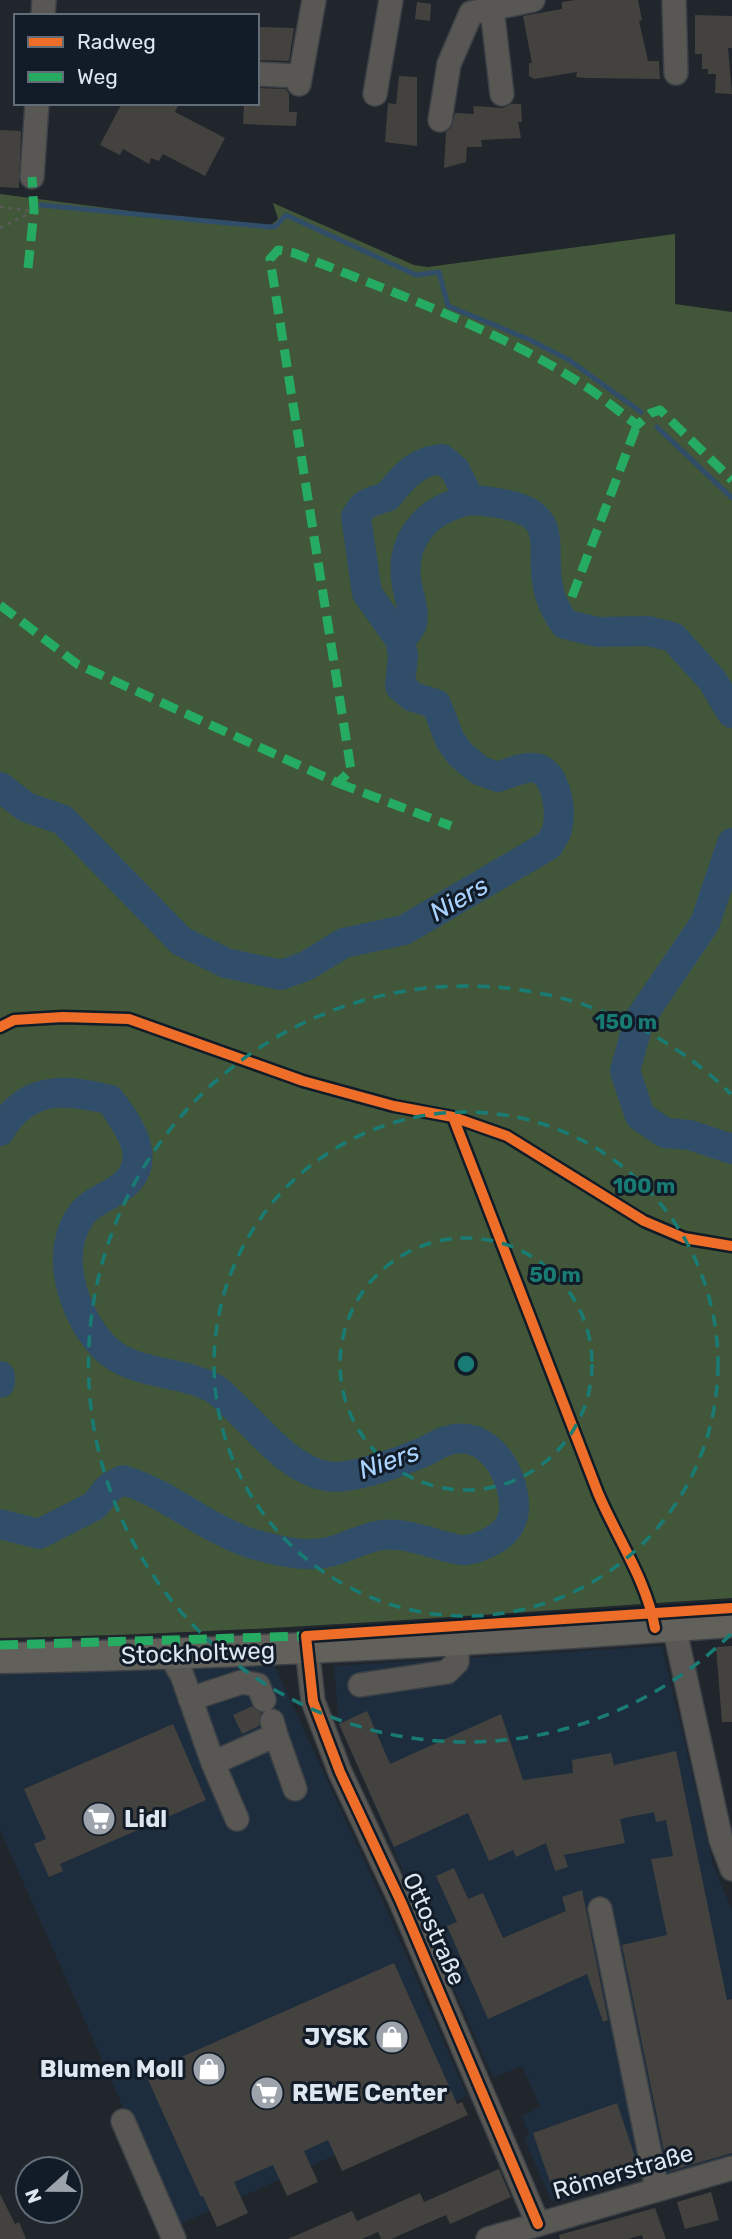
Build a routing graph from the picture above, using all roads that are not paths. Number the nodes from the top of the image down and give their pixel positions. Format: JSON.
{"nodes":[{"id":1,"x":314,"y":0,"type":"edge"},
{"id":2,"x":391,"y":0,"type":"edge"},
{"id":3,"x":534,"y":0,"type":"edge"},
{"id":4,"x":674,"y":0,"type":"edge"},
{"id":5,"x":492,"y":9,"type":"junction"},
{"id":6,"x":676,"y":73,"type":"dead end"},
{"id":7,"x":259,"y":74,"type":"edge"},
{"id":8,"x":374,"y":94,"type":"dead end"},
{"id":9,"x":502,"y":94,"type":"dead end"},
{"id":10,"x":37,"y":105,"type":"edge"},
{"id":11,"x":440,"y":120,"type":"dead end"},
{"id":12,"x":33,"y":177,"type":"dead end"},
{"id":13,"x":732,"y":1622,"type":"edge"},
{"id":14,"x":674,"y":1626,"type":"junction"},
{"id":15,"x":457,"y":1641,"type":"junction"},
{"id":16,"x":307,"y":1648,"type":"junction"},
{"id":17,"x":170,"y":1655,"type":"junction"},
{"id":18,"x":0,"y":1658,"type":"edge"},
{"id":19,"x":360,"y":1685,"type":"dead end"},
{"id":20,"x":190,"y":1699,"type":"junction"},
{"id":21,"x":271,"y":1719,"type":"junction"},
{"id":22,"x":212,"y":1763,"type":"junction"},
{"id":23,"x":295,"y":1789,"type":"dead end"},
{"id":24,"x":237,"y":1818,"type":"dead end"},
{"id":25,"x":732,"y":1868,"type":"edge"},
{"id":26,"x":600,"y":1909,"type":"dead end"},
{"id":27,"x":123,"y":2121,"type":"dead end"},
{"id":28,"x":732,"y":2168,"type":"edge"},
{"id":29,"x":657,"y":2189,"type":"junction"},
{"id":30,"x":538,"y":2224,"type":"junction"},
{"id":31,"x":174,"y":2239,"type":"edge"},
{"id":32,"x":488,"y":2239,"type":"edge"}],
"edges":[{"from":1,"to":7,"type":"street"},
{"from":2,"to":8,"type":"street"},
{"from":3,"to":5,"type":"street"},
{"from":4,"to":6,"type":"street"},
{"from":5,"to":9,"type":"street"},
{"from":5,"to":11,"type":"street"},
{"from":10,"to":12,"type":"street"},
{"from":13,"to":14,"type":"main road","name":"Stockholtweg"},
{"from":14,"to":15,"type":"main road","name":"Stockholtweg"},
{"from":14,"to":25,"type":"street"},
{"from":15,"to":16,"type":"main road","name":"Stockholtweg"},
{"from":15,"to":19,"type":"street"},
{"from":16,"to":17,"type":"main road","name":"Stockholtweg"},
{"from":16,"to":30,"type":"street","name":"Ottostraße"},
{"from":17,"to":18,"type":"main road","name":"Stockholtweg"},
{"from":17,"to":20,"type":"street"},
{"from":20,"to":21,"type":"street"},
{"from":20,"to":22,"type":"street"},
{"from":21,"to":22,"type":"street"},
{"from":21,"to":23,"type":"street"},
{"from":22,"to":24,"type":"street"},
{"from":26,"to":29,"type":"street"},
{"from":27,"to":31,"type":"street"},
{"from":28,"to":29,"type":"street","name":"Römerstraße"},
{"from":29,"to":30,"type":"street","name":"Römerstraße"},
{"from":30,"to":32,"type":"street","name":"Römerstraße"}]}
